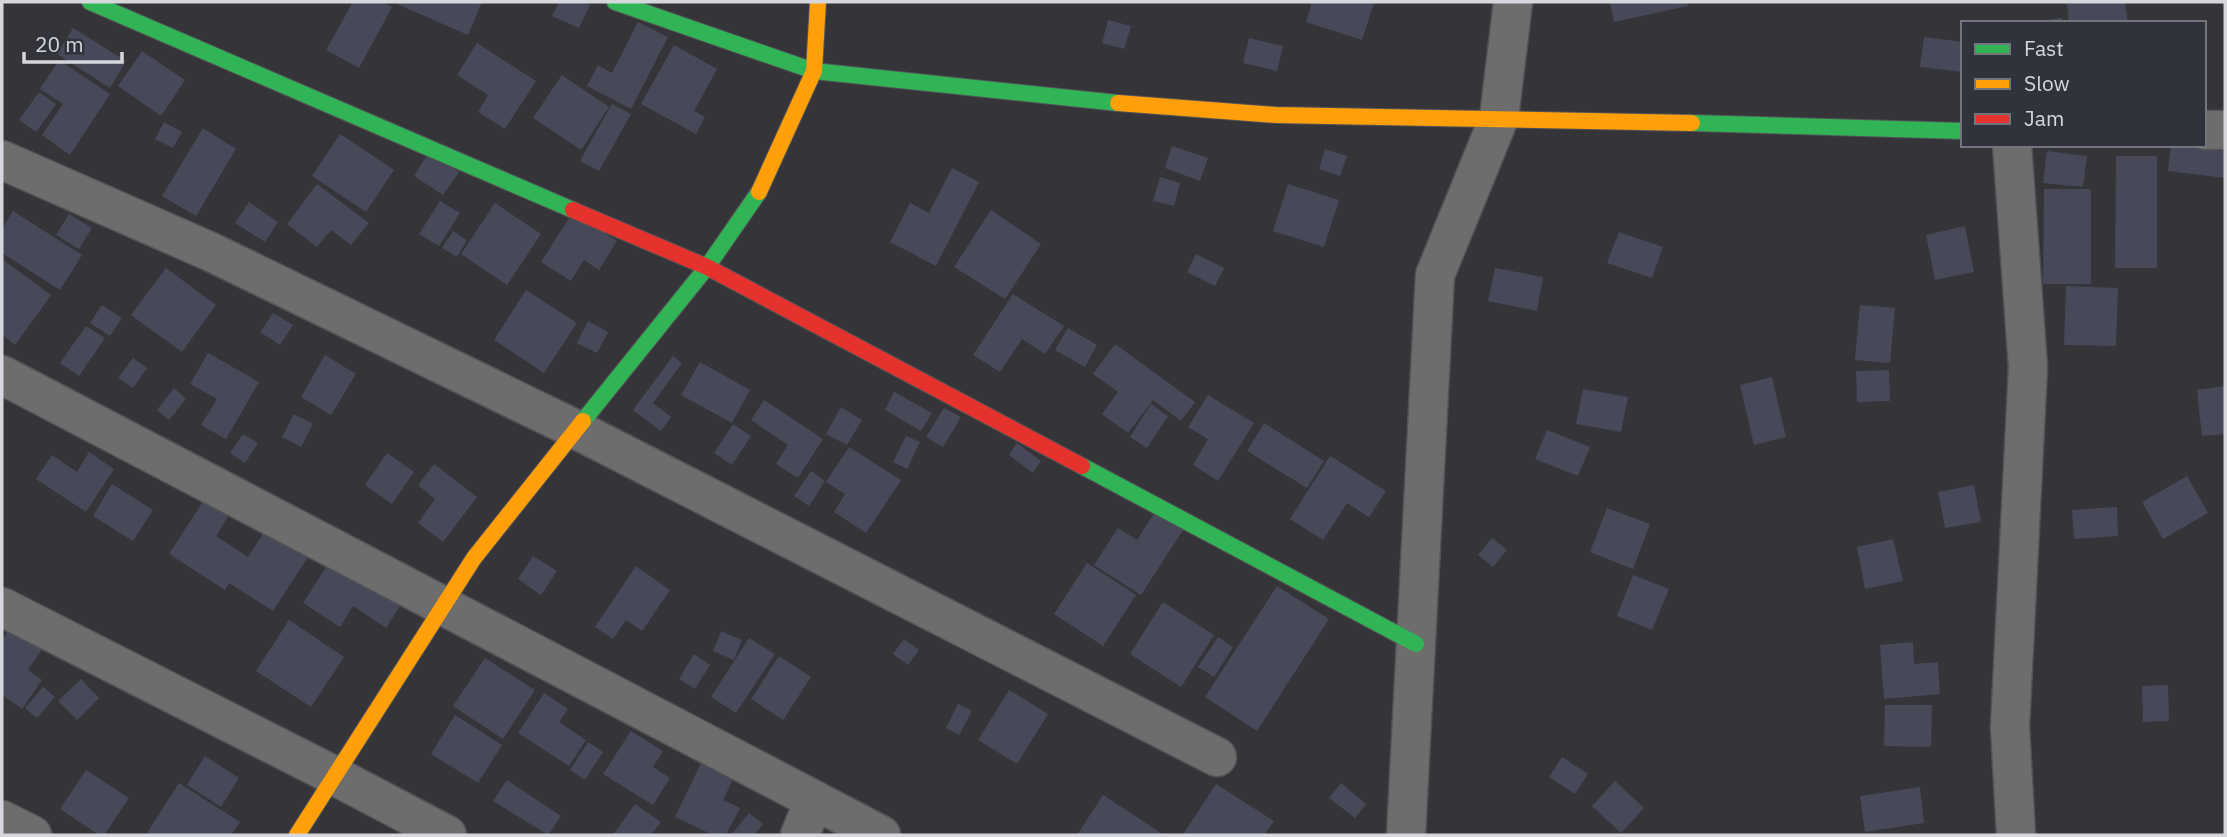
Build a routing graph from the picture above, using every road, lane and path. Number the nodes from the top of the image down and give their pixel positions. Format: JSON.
{"nodes":[{"id":1,"x":90,"y":2,"type":"edge"},
{"id":2,"x":615,"y":2,"type":"edge"},
{"id":3,"x":817,"y":2,"type":"edge"},
{"id":4,"x":1513,"y":2,"type":"edge"},
{"id":5,"x":814,"y":71,"type":"junction"},
{"id":6,"x":1499,"y":118,"type":"junction"},
{"id":7,"x":2206,"y":130,"type":"edge"},
{"id":8,"x":2225,"y":130,"type":"edge"},
{"id":9,"x":1961,"y":131,"type":"edge"},
{"id":10,"x":2012,"y":147,"type":"edge"},
{"id":11,"x":2,"y":160,"type":"edge"},
{"id":12,"x":707,"y":267,"type":"junction"},
{"id":13,"x":2,"y":375,"type":"edge"},
{"id":14,"x":577,"y":430,"type":"junction"},
{"id":15,"x":444,"y":605,"type":"junction"},
{"id":16,"x":2,"y":607,"type":"edge"},
{"id":17,"x":1416,"y":644,"type":"junction"},
{"id":18,"x":1217,"y":757,"type":"dead end"},
{"id":19,"x":335,"y":776,"type":"junction"},
{"id":20,"x":814,"y":800,"type":"junction"},
{"id":21,"x":2,"y":820,"type":"edge"},
{"id":22,"x":32,"y":835,"type":"edge"},
{"id":23,"x":298,"y":835,"type":"edge"},
{"id":24,"x":447,"y":835,"type":"edge"},
{"id":25,"x":800,"y":835,"type":"edge"},
{"id":26,"x":881,"y":835,"type":"edge"},
{"id":27,"x":1406,"y":835,"type":"edge"},
{"id":28,"x":2016,"y":835,"type":"edge"}],
"edges":[{"from":1,"to":12,"type":"street"},
{"from":2,"to":5,"type":"street"},
{"from":3,"to":5,"type":"street"},
{"from":4,"to":6,"type":"street"},
{"from":5,"to":6,"type":"street"},
{"from":5,"to":12,"type":"street"},
{"from":6,"to":9,"type":"street"},
{"from":6,"to":17,"type":"street"},
{"from":7,"to":8,"type":"street"},
{"from":10,"to":28,"type":"street"},
{"from":11,"to":14,"type":"street"},
{"from":12,"to":14,"type":"street"},
{"from":12,"to":17,"type":"street"},
{"from":13,"to":15,"type":"street"},
{"from":14,"to":15,"type":"street"},
{"from":14,"to":18,"type":"street"},
{"from":15,"to":19,"type":"street"},
{"from":15,"to":20,"type":"street"},
{"from":16,"to":19,"type":"street"},
{"from":17,"to":27,"type":"street"},
{"from":19,"to":23,"type":"street"},
{"from":19,"to":24,"type":"street"},
{"from":20,"to":25,"type":"street"},
{"from":20,"to":26,"type":"street"},
{"from":21,"to":22,"type":"street"}]}
